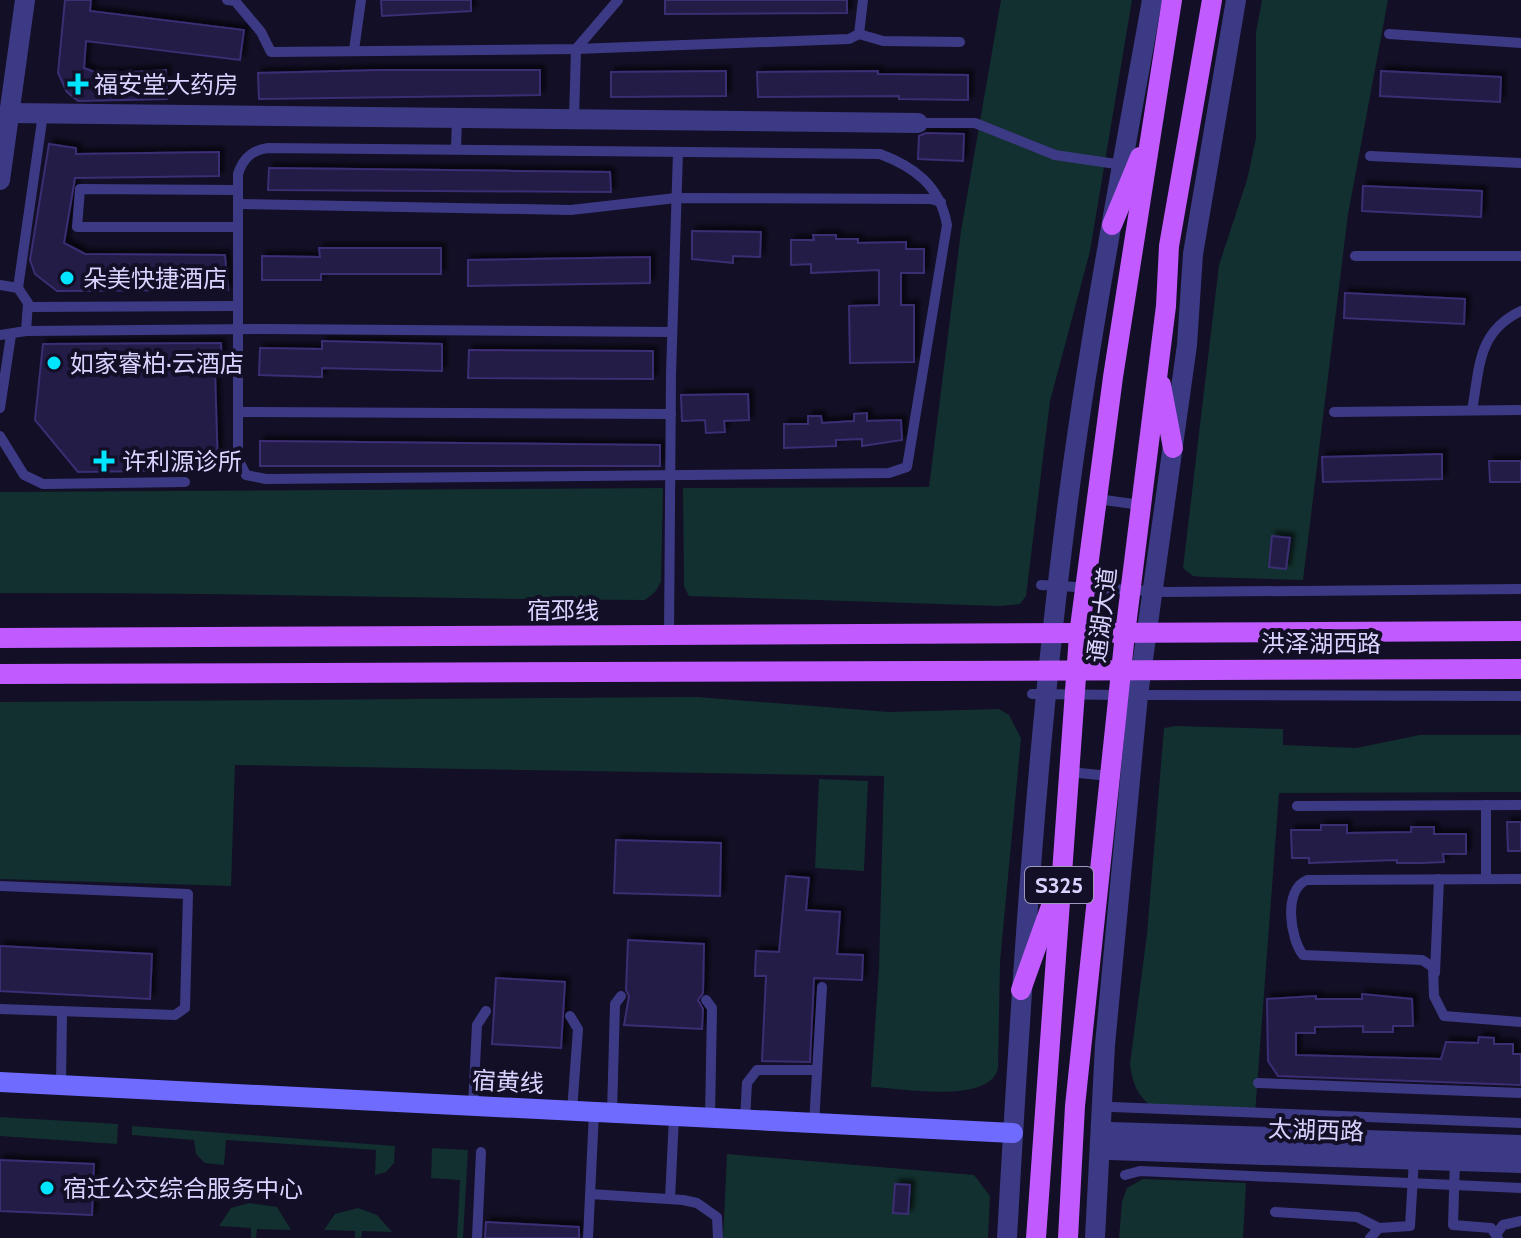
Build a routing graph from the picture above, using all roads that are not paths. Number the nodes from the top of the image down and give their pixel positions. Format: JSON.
{"nodes":[{"id":1,"x":25,"y":0,"type":"edge"},
{"id":2,"x":227,"y":0,"type":"edge"},
{"id":3,"x":361,"y":0,"type":"edge"},
{"id":4,"x":618,"y":0,"type":"edge"},
{"id":5,"x":863,"y":0,"type":"edge"},
{"id":6,"x":1152,"y":0,"type":"edge"},
{"id":7,"x":1172,"y":0,"type":"edge"},
{"id":8,"x":1212,"y":0,"type":"edge"},
{"id":9,"x":1236,"y":0,"type":"edge"},
{"id":10,"x":859,"y":34,"type":"junction"},
{"id":11,"x":1389,"y":34,"type":"dead end"},
{"id":12,"x":960,"y":42,"type":"dead end"},
{"id":13,"x":1521,"y":43,"type":"edge"},
{"id":14,"x":576,"y":49,"type":"junction"},
{"id":15,"x":354,"y":50,"type":"junction"},
{"id":16,"x":9,"y":113,"type":"junction"},
{"id":17,"x":43,"y":114,"type":"junction"},
{"id":18,"x":457,"y":118,"type":"junction"},
{"id":19,"x":574,"y":119,"type":"junction"},
{"id":20,"x":918,"y":123,"type":"joint"},
{"id":21,"x":1153,"y":123,"type":"junction"},
{"id":22,"x":456,"y":149,"type":"junction"},
{"id":23,"x":678,"y":152,"type":"junction"},
{"id":24,"x":1370,"y":156,"type":"dead end"},
{"id":25,"x":1521,"y":163,"type":"edge"},
{"id":26,"x":1116,"y":164,"type":"dead end"},
{"id":27,"x":0,"y":180,"type":"edge"},
{"id":28,"x":238,"y":190,"type":"junction"},
{"id":29,"x":676,"y":198,"type":"junction"},
{"id":30,"x":941,"y":202,"type":"junction"},
{"id":31,"x":238,"y":204,"type":"junction"},
{"id":32,"x":1112,"y":225,"type":"junction"},
{"id":33,"x":238,"y":227,"type":"junction"},
{"id":34,"x":1355,"y":256,"type":"dead end"},
{"id":35,"x":1521,"y":256,"type":"edge"},
{"id":36,"x":0,"y":285,"type":"edge"},
{"id":37,"x":18,"y":288,"type":"junction"},
{"id":38,"x":238,"y":306,"type":"junction"},
{"id":39,"x":28,"y":307,"type":"junction"},
{"id":40,"x":1521,"y":311,"type":"edge"},
{"id":41,"x":26,"y":331,"type":"junction"},
{"id":42,"x":238,"y":331,"type":"junction"},
{"id":43,"x":672,"y":332,"type":"junction"},
{"id":44,"x":5,"y":335,"type":"edge"},
{"id":45,"x":1158,"y":369,"type":"junction"},
{"id":46,"x":0,"y":408,"type":"edge"},
{"id":47,"x":1472,"y":410,"type":"junction"},
{"id":48,"x":1521,"y":410,"type":"edge"},
{"id":49,"x":238,"y":412,"type":"junction"},
{"id":50,"x":1334,"y":412,"type":"dead end"},
{"id":51,"x":671,"y":414,"type":"junction"},
{"id":52,"x":0,"y":436,"type":"edge"},
{"id":53,"x":1173,"y":448,"type":"junction"},
{"id":54,"x":671,"y":476,"type":"junction"},
{"id":55,"x":185,"y":482,"type":"dead end"},
{"id":56,"x":1097,"y":499,"type":"junction"},
{"id":57,"x":1141,"y":505,"type":"junction"},
{"id":58,"x":1050,"y":586,"type":"junction"},
{"id":59,"x":1085,"y":587,"type":"junction"},
{"id":60,"x":1521,"y":589,"type":"edge"},
{"id":61,"x":1131,"y":590,"type":"junction"},
{"id":62,"x":1154,"y":591,"type":"junction"},
{"id":63,"x":1521,"y":631,"type":"edge"},
{"id":64,"x":1147,"y":633,"type":"junction"},
{"id":65,"x":1125,"y":634,"type":"junction"},
{"id":66,"x":1053,"y":635,"type":"junction"},
{"id":67,"x":1079,"y":635,"type":"junction"},
{"id":68,"x":669,"y":636,"type":"junction"},
{"id":69,"x":0,"y":638,"type":"edge"},
{"id":70,"x":1521,"y":669,"type":"edge"},
{"id":71,"x":1132,"y":670,"type":"junction"},
{"id":72,"x":1049,"y":671,"type":"junction"},
{"id":73,"x":1076,"y":671,"type":"junction"},
{"id":74,"x":0,"y":674,"type":"edge"},
{"id":75,"x":1039,"y":694,"type":"junction"},
{"id":76,"x":1074,"y":695,"type":"junction"},
{"id":77,"x":1128,"y":695,"type":"junction"},
{"id":78,"x":1521,"y":696,"type":"edge"},
{"id":79,"x":1068,"y":772,"type":"junction"},
{"id":80,"x":1110,"y":776,"type":"junction"},
{"id":81,"x":1486,"y":805,"type":"junction"},
{"id":82,"x":1521,"y":805,"type":"edge"},
{"id":83,"x":1297,"y":806,"type":"dead end"},
{"id":84,"x":1439,"y":879,"type":"junction"},
{"id":85,"x":1486,"y":879,"type":"junction"},
{"id":86,"x":1521,"y":879,"type":"edge"},
{"id":87,"x":1060,"y":880,"type":"junction"},
{"id":88,"x":0,"y":886,"type":"edge"},
{"id":89,"x":1435,"y":973,"type":"junction"},
{"id":90,"x":822,"y":987,"type":"dead end"},
{"id":91,"x":1021,"y":990,"type":"junction"},
{"id":92,"x":621,"y":996,"type":"dead end"},
{"id":93,"x":706,"y":1000,"type":"dead end"},
{"id":94,"x":0,"y":1009,"type":"edge"},
{"id":95,"x":62,"y":1011,"type":"junction"},
{"id":96,"x":486,"y":1011,"type":"dead end"},
{"id":97,"x":570,"y":1016,"type":"dead end"},
{"id":98,"x":1521,"y":1022,"type":"edge"},
{"id":99,"x":817,"y":1070,"type":"junction"},
{"id":100,"x":0,"y":1082,"type":"edge"},
{"id":101,"x":1258,"y":1083,"type":"dead end"},
{"id":102,"x":61,"y":1085,"type":"junction"},
{"id":103,"x":1521,"y":1093,"type":"edge"},
{"id":104,"x":473,"y":1106,"type":"junction"},
{"id":105,"x":1112,"y":1107,"type":"dead end"},
{"id":106,"x":572,"y":1111,"type":"junction"},
{"id":107,"x":603,"y":1113,"type":"junction"},
{"id":108,"x":674,"y":1117,"type":"junction"},
{"id":109,"x":710,"y":1118,"type":"junction"},
{"id":110,"x":745,"y":1120,"type":"junction"},
{"id":111,"x":1521,"y":1123,"type":"edge"},
{"id":112,"x":814,"y":1124,"type":"junction"},
{"id":113,"x":1013,"y":1133,"type":"junction"},
{"id":114,"x":1521,"y":1145,"type":"edge"},
{"id":115,"x":481,"y":1152,"type":"dead end"},
{"id":116,"x":1414,"y":1159,"type":"junction"},
{"id":117,"x":1455,"y":1161,"type":"junction"},
{"id":118,"x":1521,"y":1163,"type":"edge"},
{"id":119,"x":1125,"y":1175,"type":"dead end"},
{"id":120,"x":1413,"y":1183,"type":"junction"},
{"id":121,"x":1455,"y":1186,"type":"junction"},
{"id":122,"x":1521,"y":1188,"type":"edge"},
{"id":123,"x":590,"y":1194,"type":"junction"},
{"id":124,"x":670,"y":1199,"type":"junction"},
{"id":125,"x":1275,"y":1212,"type":"dead end"},
{"id":126,"x":1521,"y":1221,"type":"edge"},
{"id":127,"x":1379,"y":1228,"type":"junction"},
{"id":128,"x":1497,"y":1236,"type":"edge"},
{"id":129,"x":477,"y":1238,"type":"edge"},
{"id":130,"x":588,"y":1238,"type":"edge"},
{"id":131,"x":718,"y":1238,"type":"edge"},
{"id":132,"x":1007,"y":1238,"type":"edge"},
{"id":133,"x":1036,"y":1238,"type":"edge"},
{"id":134,"x":1068,"y":1238,"type":"edge"},
{"id":135,"x":1095,"y":1238,"type":"edge"},
{"id":136,"x":1370,"y":1238,"type":"edge"}],
"edges":[{"from":1,"to":16,"type":"street"},
{"from":2,"to":15,"type":"lane"},
{"from":3,"to":15,"type":"lane"},
{"from":4,"to":14,"type":"lane"},
{"from":5,"to":10,"type":"lane"},
{"from":6,"to":32,"type":"street"},
{"from":7,"to":21,"type":"main road","name":"通湖大道"},
{"from":8,"to":45,"type":"main road","name":"通湖大道"},
{"from":9,"to":53,"type":"street"},
{"from":10,"to":12,"type":"lane"},
{"from":10,"to":14,"type":"lane"},
{"from":11,"to":13,"type":"lane"},
{"from":14,"to":15,"type":"lane"},
{"from":14,"to":19,"type":"lane"},
{"from":16,"to":17,"type":"street"},
{"from":16,"to":27,"type":"street"},
{"from":17,"to":18,"type":"street"},
{"from":17,"to":37,"type":"lane"},
{"from":18,"to":19,"type":"street"},
{"from":18,"to":22,"type":"lane"},
{"from":19,"to":20,"type":"street"},
{"from":20,"to":26,"type":"lane"},
{"from":21,"to":32,"type":"main road"},
{"from":21,"to":56,"type":"main road","name":"通湖大道"},
{"from":22,"to":23,"type":"lane"},
{"from":22,"to":28,"type":"lane"},
{"from":23,"to":29,"type":"lane"},
{"from":23,"to":30,"type":"lane"},
{"from":24,"to":25,"type":"lane"},
{"from":28,"to":31,"type":"lane"},
{"from":28,"to":33,"type":"lane"},
{"from":29,"to":30,"type":"lane"},
{"from":29,"to":31,"type":"lane"},
{"from":29,"to":43,"type":"lane"},
{"from":30,"to":54,"type":"lane"},
{"from":31,"to":33,"type":"lane"},
{"from":32,"to":58,"type":"street"},
{"from":33,"to":38,"type":"lane"},
{"from":34,"to":35,"type":"lane"},
{"from":36,"to":37,"type":"lane"},
{"from":37,"to":39,"type":"lane"},
{"from":38,"to":39,"type":"lane"},
{"from":38,"to":42,"type":"lane"},
{"from":39,"to":41,"type":"lane"},
{"from":40,"to":47,"type":"lane"},
{"from":41,"to":42,"type":"lane"},
{"from":41,"to":44,"type":"lane"},
{"from":42,"to":43,"type":"lane"},
{"from":42,"to":49,"type":"lane"},
{"from":43,"to":51,"type":"lane"},
{"from":44,"to":46,"type":"lane"},
{"from":45,"to":53,"type":"main road"},
{"from":45,"to":57,"type":"main road","name":"通湖大道"},
{"from":47,"to":48,"type":"lane"},
{"from":47,"to":50,"type":"lane"},
{"from":49,"to":51,"type":"lane"},
{"from":49,"to":54,"type":"lane"},
{"from":51,"to":54,"type":"lane"},
{"from":52,"to":55,"type":"lane"},
{"from":53,"to":62,"type":"street"},
{"from":54,"to":68,"type":"lane"},
{"from":56,"to":57,"type":"lane"},
{"from":56,"to":59,"type":"main road","name":"通湖大道"},
{"from":57,"to":61,"type":"main road","name":"通湖大道"},
{"from":58,"to":59,"type":"lane"},
{"from":58,"to":66,"type":"street"},
{"from":59,"to":61,"type":"lane"},
{"from":59,"to":67,"type":"main road","name":"通湖大道"},
{"from":60,"to":62,"type":"lane"},
{"from":61,"to":62,"type":"lane"},
{"from":61,"to":65,"type":"main road","name":"通湖大道"},
{"from":62,"to":64,"type":"street"},
{"from":63,"to":64,"type":"main road","name":"洪泽湖西路"},
{"from":64,"to":65,"type":"main road","name":"洪泽湖西路"},
{"from":64,"to":71,"type":"street"},
{"from":65,"to":67,"type":"main road","name":"宿邳线"},
{"from":65,"to":71,"type":"main road","name":"通湖大道"},
{"from":66,"to":67,"type":"main road","name":"宿邳线"},
{"from":66,"to":68,"type":"main road","name":"宿邳线"},
{"from":66,"to":72,"type":"street"},
{"from":67,"to":73,"type":"main road","name":"通湖大道","number":"S325"},
{"from":68,"to":69,"type":"main road","name":"宿邳线"},
{"from":70,"to":71,"type":"main road","name":"洪泽湖西路"},
{"from":71,"to":73,"type":"main road"},
{"from":71,"to":77,"type":"main road","name":"通湖大道"},
{"from":72,"to":73,"type":"main road"},
{"from":72,"to":74,"type":"main road"},
{"from":72,"to":75,"type":"street"},
{"from":73,"to":76,"type":"main road","name":"通湖大道","number":"S325"},
{"from":75,"to":76,"type":"lane"},
{"from":75,"to":91,"type":"street"},
{"from":76,"to":77,"type":"lane"},
{"from":76,"to":79,"type":"main road","name":"通湖大道","number":"S325"},
{"from":77,"to":78,"type":"lane"},
{"from":77,"to":80,"type":"main road","name":"通湖大道"},
{"from":77,"to":135,"type":"street"},
{"from":79,"to":80,"type":"lane"},
{"from":79,"to":87,"type":"main road","name":"通湖大道","number":"S325"},
{"from":80,"to":134,"type":"main road","name":"通湖大道"},
{"from":81,"to":82,"type":"lane"},
{"from":81,"to":83,"type":"lane"},
{"from":81,"to":85,"type":"lane"},
{"from":84,"to":85,"type":"lane"},
{"from":84,"to":89,"type":"lane"},
{"from":84,"to":89,"type":"lane"},
{"from":85,"to":86,"type":"lane"},
{"from":87,"to":91,"type":"main road"},
{"from":87,"to":133,"type":"main road","name":"通湖大道","number":"S325"},
{"from":88,"to":95,"type":"lane"},
{"from":89,"to":98,"type":"lane"},
{"from":90,"to":99,"type":"lane"},
{"from":91,"to":113,"type":"street"},
{"from":92,"to":107,"type":"lane"},
{"from":93,"to":109,"type":"lane"},
{"from":94,"to":95,"type":"lane"},
{"from":95,"to":102,"type":"lane"},
{"from":96,"to":104,"type":"lane"},
{"from":97,"to":106,"type":"lane"},
{"from":99,"to":110,"type":"lane"},
{"from":99,"to":112,"type":"lane"},
{"from":100,"to":102,"type":"main road","name":"宿黄线"},
{"from":101,"to":103,"type":"lane"},
{"from":102,"to":104,"type":"main road","name":"宿黄线"},
{"from":104,"to":106,"type":"main road","name":"宿黄线"},
{"from":105,"to":111,"type":"lane"},
{"from":106,"to":107,"type":"main road","name":"宿黄线"},
{"from":107,"to":108,"type":"main road","name":"宿黄线"},
{"from":107,"to":123,"type":"lane"},
{"from":108,"to":109,"type":"main road","name":"宿黄线"},
{"from":108,"to":124,"type":"lane"},
{"from":109,"to":110,"type":"main road","name":"宿黄线"},
{"from":110,"to":112,"type":"main road","name":"宿黄线"},
{"from":112,"to":113,"type":"main road","name":"宿黄线"},
{"from":113,"to":132,"type":"street"},
{"from":114,"to":116,"type":"street","name":"太湖西路"},
{"from":115,"to":129,"type":"lane"},
{"from":116,"to":117,"type":"street","name":"太湖西路"},
{"from":116,"to":120,"type":"lane"},
{"from":117,"to":118,"type":"street","name":"太湖西路"},
{"from":117,"to":121,"type":"lane"},
{"from":119,"to":120,"type":"lane"},
{"from":120,"to":121,"type":"lane"},
{"from":120,"to":127,"type":"lane"},
{"from":121,"to":122,"type":"lane"},
{"from":121,"to":128,"type":"lane"},
{"from":123,"to":124,"type":"lane"},
{"from":123,"to":130,"type":"lane"},
{"from":124,"to":131,"type":"lane"},
{"from":125,"to":127,"type":"lane"},
{"from":126,"to":128,"type":"lane"},
{"from":127,"to":136,"type":"lane"}]}
